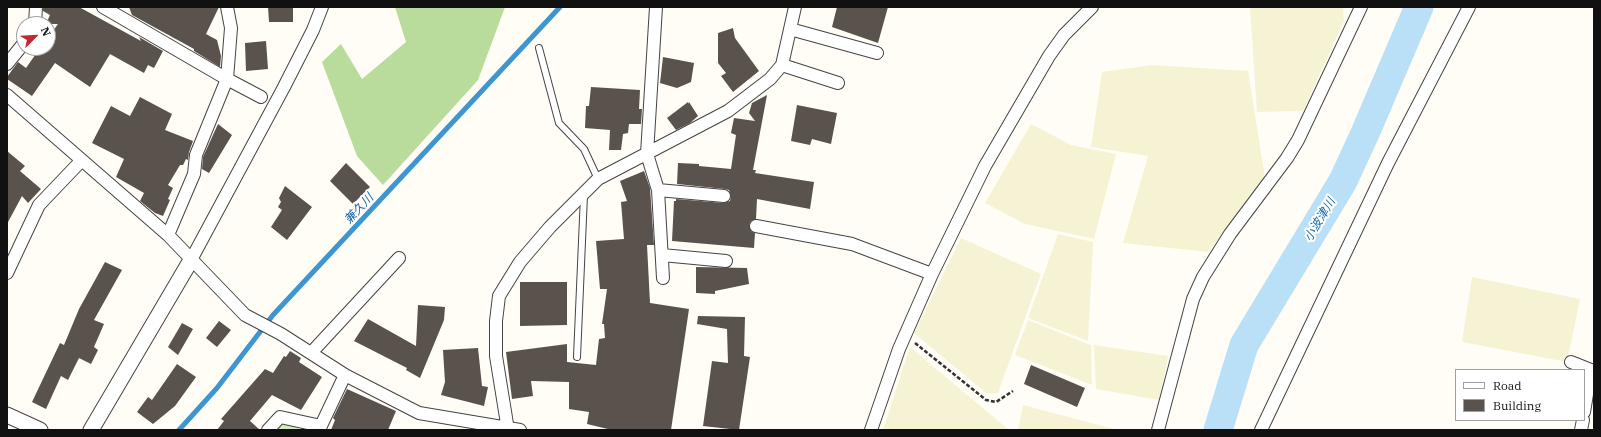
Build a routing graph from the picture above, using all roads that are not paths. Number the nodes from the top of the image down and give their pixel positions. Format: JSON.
{"nodes":[{"id":1,"x":103,"y":7,"type":"edge"},
{"id":2,"x":227,"y":7,"type":"edge"},
{"id":3,"x":322,"y":7,"type":"edge"},
{"id":4,"x":656,"y":7,"type":"edge"},
{"id":5,"x":795,"y":7,"type":"edge"},
{"id":6,"x":1092,"y":7,"type":"edge"},
{"id":7,"x":1361,"y":7,"type":"edge"},
{"id":8,"x":1470,"y":7,"type":"edge"},
{"id":9,"x":790,"y":29,"type":"junction"},
{"id":10,"x":539,"y":48,"type":"dead end"},
{"id":11,"x":16,"y":53,"type":"edge"},
{"id":12,"x":877,"y":53,"type":"dead end"},
{"id":13,"x":7,"y":64,"type":"edge"},
{"id":14,"x":782,"y":65,"type":"junction"},
{"id":15,"x":227,"y":79,"type":"junction"},
{"id":16,"x":838,"y":83,"type":"dead end"},
{"id":17,"x":7,"y":95,"type":"edge"},
{"id":18,"x":261,"y":97,"type":"dead end"},
{"id":19,"x":647,"y":154,"type":"junction"},
{"id":20,"x":81,"y":161,"type":"junction"},
{"id":21,"x":598,"y":179,"type":"junction"},
{"id":22,"x":658,"y":190,"type":"junction"},
{"id":23,"x":584,"y":193,"type":"junction"},
{"id":24,"x":724,"y":196,"type":"dead end"},
{"id":25,"x":756,"y":226,"type":"dead end"},
{"id":26,"x":168,"y":235,"type":"junction"},
{"id":27,"x":662,"y":255,"type":"junction"},
{"id":28,"x":399,"y":258,"type":"dead end"},
{"id":29,"x":191,"y":260,"type":"junction"},
{"id":30,"x":726,"y":261,"type":"dead end"},
{"id":31,"x":7,"y":274,"type":"edge"},
{"id":32,"x":932,"y":274,"type":"junction"},
{"id":33,"x":664,"y":278,"type":"dead end"},
{"id":34,"x":311,"y":353,"type":"junction"},
{"id":35,"x":577,"y":357,"type":"dead end"},
{"id":36,"x":1571,"y":362,"type":"dead end"},
{"id":37,"x":346,"y":376,"type":"junction"},
{"id":38,"x":1585,"y":406,"type":"edge"},
{"id":39,"x":7,"y":415,"type":"edge"},
{"id":40,"x":320,"y":428,"type":"edge"},
{"id":41,"x":508,"y":429,"type":"edge"},
{"id":42,"x":40,"y":430,"type":"edge"},
{"id":43,"x":91,"y":430,"type":"edge"},
{"id":44,"x":268,"y":430,"type":"edge"},
{"id":45,"x":520,"y":430,"type":"edge"},
{"id":46,"x":871,"y":430,"type":"edge"},
{"id":47,"x":1158,"y":430,"type":"edge"},
{"id":48,"x":1261,"y":430,"type":"edge"}],
"edges":[{"from":1,"to":15,"type":"street"},
{"from":2,"to":15,"type":"street"},
{"from":3,"to":29,"type":"street"},
{"from":4,"to":19,"type":"street"},
{"from":5,"to":9,"type":"street"},
{"from":6,"to":32,"type":"street"},
{"from":7,"to":47,"type":"street"},
{"from":8,"to":48,"type":"street"},
{"from":9,"to":12,"type":"street"},
{"from":9,"to":14,"type":"street"},
{"from":10,"to":21,"type":"lane"},
{"from":11,"to":13,"type":"street"},
{"from":14,"to":16,"type":"street"},
{"from":14,"to":19,"type":"street"},
{"from":15,"to":18,"type":"street"},
{"from":15,"to":26,"type":"street"},
{"from":17,"to":20,"type":"street"},
{"from":19,"to":21,"type":"street"},
{"from":19,"to":22,"type":"street"},
{"from":20,"to":26,"type":"street"},
{"from":20,"to":31,"type":"street"},
{"from":21,"to":23,"type":"street"},
{"from":22,"to":24,"type":"street"},
{"from":22,"to":27,"type":"street"},
{"from":23,"to":35,"type":"lane"},
{"from":23,"to":41,"type":"street"},
{"from":25,"to":32,"type":"street"},
{"from":26,"to":29,"type":"street"},
{"from":27,"to":30,"type":"street"},
{"from":27,"to":33,"type":"street"},
{"from":28,"to":34,"type":"street"},
{"from":29,"to":34,"type":"street"},
{"from":29,"to":43,"type":"street"},
{"from":32,"to":46,"type":"street"},
{"from":34,"to":37,"type":"street"},
{"from":36,"to":38,"type":"street"},
{"from":37,"to":40,"type":"street"},
{"from":37,"to":41,"type":"street"},
{"from":39,"to":42,"type":"street"},
{"from":40,"to":44,"type":"street"},
{"from":41,"to":45,"type":"street"}]}
